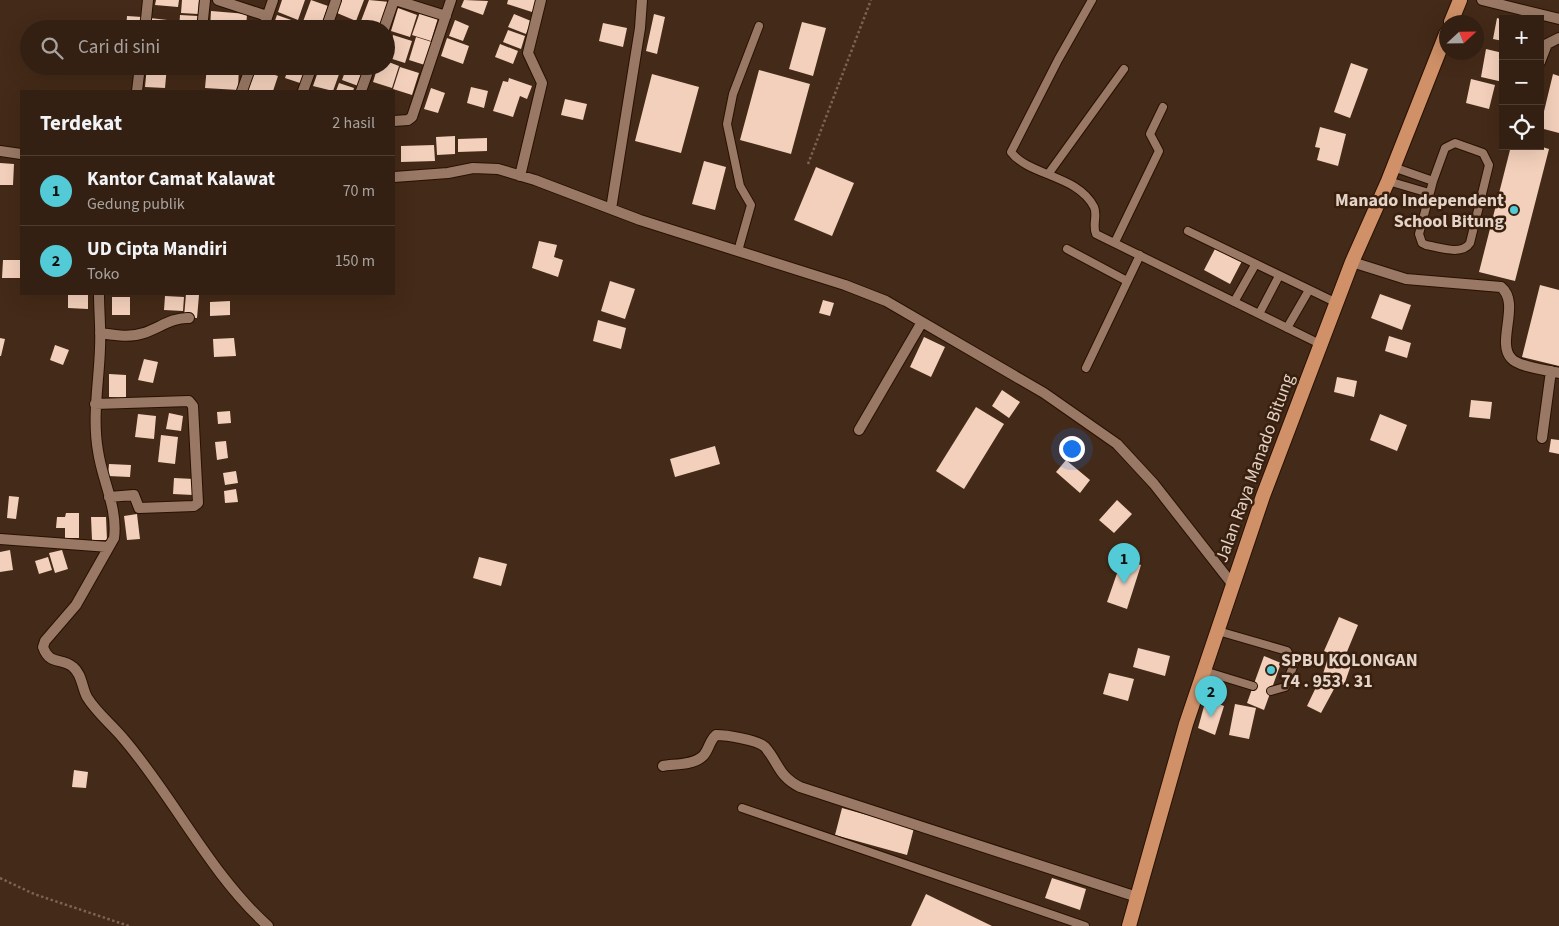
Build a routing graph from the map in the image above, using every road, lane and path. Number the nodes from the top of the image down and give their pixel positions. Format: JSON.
{"nodes":[{"id":1,"x":148,"y":0,"type":"edge"},
{"id":2,"x":205,"y":0,"type":"edge"},
{"id":3,"x":218,"y":0,"type":"edge"},
{"id":4,"x":273,"y":0,"type":"edge"},
{"id":5,"x":336,"y":0,"type":"edge"},
{"id":6,"x":394,"y":0,"type":"edge"},
{"id":7,"x":451,"y":0,"type":"edge"},
{"id":8,"x":541,"y":0,"type":"edge"},
{"id":9,"x":642,"y":0,"type":"edge"},
{"id":10,"x":871,"y":0,"type":"edge"},
{"id":11,"x":1092,"y":0,"type":"edge"},
{"id":12,"x":1460,"y":0,"type":"edge"},
{"id":13,"x":1482,"y":0,"type":"edge"},
{"id":14,"x":1454,"y":15,"type":"edge"},
{"id":15,"x":267,"y":16,"type":"junction"},
{"id":16,"x":446,"y":16,"type":"junction"},
{"id":17,"x":1559,"y":19,"type":"edge"},
{"id":18,"x":146,"y":20,"type":"edge"},
{"id":19,"x":203,"y":20,"type":"edge"},
{"id":20,"x":266,"y":20,"type":"edge"},
{"id":21,"x":329,"y":20,"type":"edge"},
{"id":22,"x":387,"y":20,"type":"edge"},
{"id":23,"x":759,"y":26,"type":"dead end"},
{"id":24,"x":1559,"y":38,"type":"edge"},
{"id":25,"x":1439,"y":51,"type":"edge"},
{"id":26,"x":1541,"y":60,"type":"edge"},
{"id":27,"x":1124,"y":69,"type":"dead end"},
{"id":28,"x":139,"y":75,"type":"edge"},
{"id":29,"x":248,"y":75,"type":"edge"},
{"id":30,"x":309,"y":75,"type":"edge"},
{"id":31,"x":367,"y":75,"type":"edge"},
{"id":32,"x":137,"y":90,"type":"edge"},
{"id":33,"x":242,"y":90,"type":"edge"},
{"id":34,"x":304,"y":90,"type":"edge"},
{"id":35,"x":362,"y":90,"type":"edge"},
{"id":36,"x":1163,"y":107,"type":"dead end"},
{"id":37,"x":395,"y":121,"type":"edge"},
{"id":38,"x":0,"y":152,"type":"edge"},
{"id":39,"x":20,"y":154,"type":"edge"},
{"id":40,"x":808,"y":164,"type":"dead end"},
{"id":41,"x":1392,"y":168,"type":"junction"},
{"id":42,"x":1049,"y":173,"type":"junction"},
{"id":43,"x":520,"y":176,"type":"junction"},
{"id":44,"x":395,"y":177,"type":"edge"},
{"id":45,"x":1388,"y":181,"type":"junction"},
{"id":46,"x":1433,"y":181,"type":"junction"},
{"id":47,"x":1429,"y":193,"type":"junction"},
{"id":48,"x":611,"y":209,"type":"junction"},
{"id":49,"x":1188,"y":231,"type":"dead end"},
{"id":50,"x":1115,"y":242,"type":"junction"},
{"id":51,"x":1067,"y":249,"type":"dead end"},
{"id":52,"x":738,"y":251,"type":"junction"},
{"id":53,"x":1140,"y":255,"type":"junction"},
{"id":54,"x":1352,"y":262,"type":"junction"},
{"id":55,"x":1255,"y":265,"type":"junction"},
{"id":56,"x":1279,"y":276,"type":"junction"},
{"id":57,"x":1127,"y":281,"type":"junction"},
{"id":58,"x":1309,"y":290,"type":"junction"},
{"id":59,"x":99,"y":295,"type":"edge"},
{"id":60,"x":1234,"y":302,"type":"junction"},
{"id":61,"x":1337,"y":303,"type":"junction"},
{"id":62,"x":1259,"y":314,"type":"junction"},
{"id":63,"x":189,"y":318,"type":"dead end"},
{"id":64,"x":922,"y":322,"type":"junction"},
{"id":65,"x":1287,"y":328,"type":"junction"},
{"id":66,"x":100,"y":333,"type":"junction"},
{"id":67,"x":1322,"y":345,"type":"junction"},
{"id":68,"x":1086,"y":368,"type":"dead end"},
{"id":69,"x":1555,"y":372,"type":"edge"},
{"id":70,"x":95,"y":404,"type":"junction"},
{"id":71,"x":859,"y":430,"type":"dead end"},
{"id":72,"x":1542,"y":438,"type":"dead end"},
{"id":73,"x":109,"y":497,"type":"junction"},
{"id":74,"x":0,"y":538,"type":"edge"},
{"id":75,"x":109,"y":546,"type":"junction"},
{"id":76,"x":1233,"y":585,"type":"junction"},
{"id":77,"x":1218,"y":631,"type":"junction"},
{"id":78,"x":1204,"y":671,"type":"junction"},
{"id":79,"x":1253,"y":686,"type":"dead end"},
{"id":80,"x":1271,"y":691,"type":"dead end"},
{"id":81,"x":662,"y":766,"type":"dead end"},
{"id":82,"x":742,"y":808,"type":"dead end"},
{"id":83,"x":0,"y":878,"type":"edge"},
{"id":84,"x":1137,"y":897,"type":"junction"},
{"id":85,"x":129,"y":926,"type":"edge"},
{"id":86,"x":268,"y":926,"type":"edge"},
{"id":87,"x":1085,"y":926,"type":"edge"},
{"id":88,"x":1129,"y":926,"type":"edge"}],
"edges":[{"from":1,"to":18,"type":"street"},
{"from":2,"to":19,"type":"street"},
{"from":3,"to":15,"type":"street"},
{"from":4,"to":15,"type":"street"},
{"from":5,"to":21,"type":"street"},
{"from":6,"to":16,"type":"street"},
{"from":6,"to":22,"type":"street"},
{"from":7,"to":16,"type":"street"},
{"from":8,"to":43,"type":"street"},
{"from":9,"to":48,"type":"street"},
{"from":10,"to":40,"type":"path"},
{"from":11,"to":42,"type":"lane"},
{"from":12,"to":14,"type":"highway"},
{"from":13,"to":17,"type":"street"},
{"from":15,"to":20,"type":"street"},
{"from":16,"to":37,"type":"street"},
{"from":23,"to":52,"type":"lane"},
{"from":24,"to":26,"type":"street"},
{"from":25,"to":41,"type":"highway","name":"Jalan Raya Manado Bitung"},
{"from":27,"to":42,"type":"lane"},
{"from":28,"to":32,"type":"street"},
{"from":29,"to":33,"type":"street"},
{"from":30,"to":34,"type":"street"},
{"from":31,"to":35,"type":"street"},
{"from":36,"to":50,"type":"lane"},
{"from":38,"to":39,"type":"street"},
{"from":41,"to":45,"type":"highway","name":"Jalan Raya Manado Bitung"},
{"from":41,"to":46,"type":"lane"},
{"from":42,"to":50,"type":"lane"},
{"from":43,"to":44,"type":"street"},
{"from":43,"to":48,"type":"street"},
{"from":45,"to":47,"type":"lane"},
{"from":45,"to":54,"type":"highway","name":"Jalan Raya Manado Bitung"},
{"from":46,"to":47,"type":"lane"},
{"from":46,"to":47,"type":"lane"},
{"from":48,"to":52,"type":"street"},
{"from":49,"to":55,"type":"lane"},
{"from":50,"to":53,"type":"lane"},
{"from":51,"to":57,"type":"lane"},
{"from":52,"to":64,"type":"street"},
{"from":53,"to":57,"type":"lane"},
{"from":53,"to":60,"type":"lane"},
{"from":54,"to":61,"type":"highway","name":"Jalan Raya Manado Bitung"},
{"from":54,"to":69,"type":"street"},
{"from":55,"to":56,"type":"lane"},
{"from":55,"to":60,"type":"lane"},
{"from":56,"to":58,"type":"lane"},
{"from":56,"to":62,"type":"lane"},
{"from":57,"to":68,"type":"lane"},
{"from":58,"to":61,"type":"lane"},
{"from":58,"to":65,"type":"lane"},
{"from":59,"to":66,"type":"street"},
{"from":60,"to":62,"type":"lane"},
{"from":61,"to":67,"type":"highway","name":"Jalan Raya Manado Bitung"},
{"from":62,"to":65,"type":"lane"},
{"from":63,"to":66,"type":"street"},
{"from":64,"to":71,"type":"street"},
{"from":64,"to":76,"type":"street"},
{"from":65,"to":67,"type":"lane"},
{"from":66,"to":70,"type":"street"},
{"from":67,"to":76,"type":"highway","name":"Jalan Raya Manado Bitung"},
{"from":69,"to":72,"type":"street"},
{"from":70,"to":73,"type":"street"},
{"from":70,"to":73,"type":"street"},
{"from":73,"to":75,"type":"street"},
{"from":74,"to":75,"type":"street"},
{"from":75,"to":86,"type":"street"},
{"from":76,"to":77,"type":"highway","name":"Jalan Raya Manado Bitung"},
{"from":77,"to":78,"type":"highway","name":"Jalan Raya Manado Bitung"},
{"from":77,"to":80,"type":"lane"},
{"from":78,"to":79,"type":"lane"},
{"from":78,"to":84,"type":"highway","name":"Jalan Raya Manado Bitung"},
{"from":81,"to":84,"type":"street"},
{"from":82,"to":87,"type":"lane"},
{"from":83,"to":85,"type":"path"},
{"from":84,"to":88,"type":"highway","name":"Jalan Raya Manado Bitung"}]}
